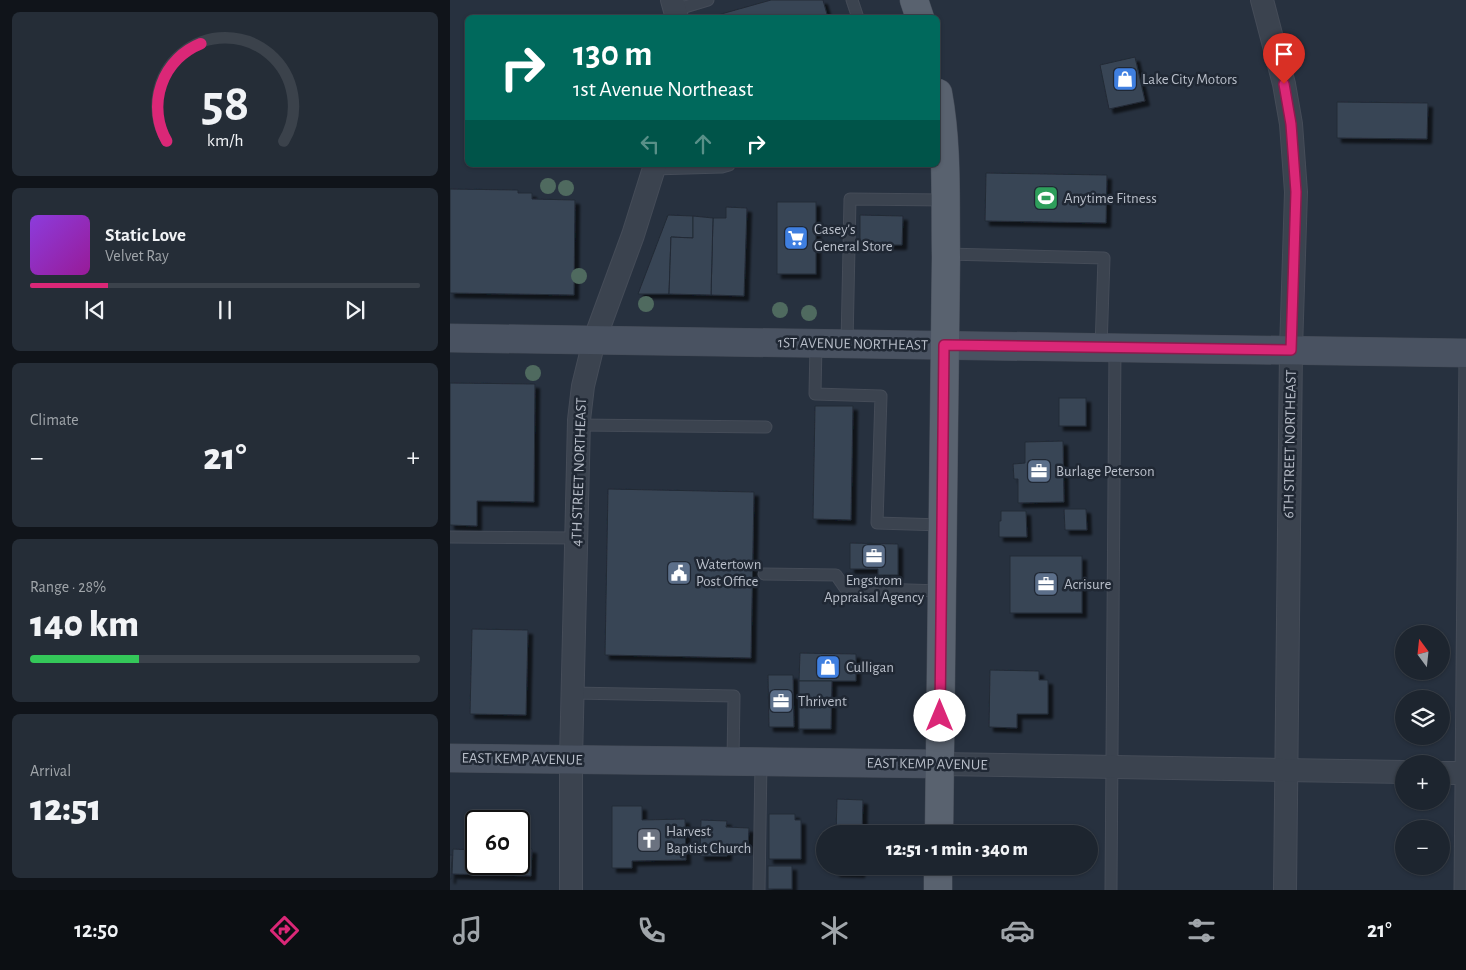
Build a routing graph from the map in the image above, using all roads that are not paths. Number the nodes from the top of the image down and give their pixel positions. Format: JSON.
{"nodes":[{"id":1,"x":708,"y":0,"type":"edge"},
{"id":2,"x":852,"y":0,"type":"edge"},
{"id":3,"x":1262,"y":0,"type":"edge"},
{"id":4,"x":674,"y":9,"type":"edge"},
{"id":5,"x":857,"y":15,"type":"edge"},
{"id":6,"x":940,"y":111,"type":"edge"},
{"id":7,"x":654,"y":167,"type":"edge"},
{"id":8,"x":722,"y":167,"type":"edge"},
{"id":9,"x":946,"y":200,"type":"junction"},
{"id":10,"x":946,"y":254,"type":"junction"},
{"id":11,"x":450,"y":338,"type":"edge"},
{"id":12,"x":594,"y":340,"type":"junction"},
{"id":13,"x":816,"y":344,"type":"junction"},
{"id":14,"x":847,"y":344,"type":"junction"},
{"id":15,"x":944,"y":345,"type":"junction"},
{"id":16,"x":1108,"y":348,"type":"junction"},
{"id":17,"x":1291,"y":350,"type":"junction"},
{"id":18,"x":1466,"y":354,"type":"edge"},
{"id":19,"x":579,"y":425,"type":"junction"},
{"id":20,"x":766,"y":427,"type":"dead end"},
{"id":21,"x":942,"y":525,"type":"junction"},
{"id":22,"x":450,"y":537,"type":"edge"},
{"id":23,"x":576,"y":538,"type":"junction"},
{"id":24,"x":764,"y":574,"type":"dead end"},
{"id":25,"x":941,"y":591,"type":"junction"},
{"id":26,"x":573,"y":693,"type":"junction"},
{"id":27,"x":450,"y":758,"type":"edge"},
{"id":28,"x":571,"y":760,"type":"junction"},
{"id":29,"x":733,"y":761,"type":"junction"},
{"id":30,"x":761,"y":762,"type":"junction"},
{"id":31,"x":940,"y":764,"type":"junction"},
{"id":32,"x":1112,"y":767,"type":"junction"},
{"id":33,"x":1286,"y":771,"type":"junction"},
{"id":34,"x":1395,"y":772,"type":"edge"},
{"id":35,"x":1456,"y":773,"type":"edge"},
{"id":36,"x":939,"y":825,"type":"edge"},
{"id":37,"x":938,"y":875,"type":"edge"},
{"id":38,"x":571,"y":890,"type":"edge"},
{"id":39,"x":759,"y":890,"type":"edge"},
{"id":40,"x":938,"y":890,"type":"edge"},
{"id":41,"x":1111,"y":890,"type":"edge"},
{"id":42,"x":1285,"y":890,"type":"edge"},
{"id":43,"x":1460,"y":890,"type":"edge"}],
"edges":[{"from":1,"to":4,"type":"lane"},
{"from":2,"to":5,"type":"lane"},
{"from":3,"to":17,"type":"street","name":"6TH STREET NORTHEAST"},
{"from":6,"to":9,"type":"main road"},
{"from":7,"to":8,"type":"lane"},
{"from":7,"to":12,"type":"street","name":"4TH STREET NORTHEAST"},
{"from":9,"to":10,"type":"main road"},
{"from":9,"to":14,"type":"lane"},
{"from":10,"to":15,"type":"main road"},
{"from":10,"to":16,"type":"lane"},
{"from":11,"to":12,"type":"main road","name":"1ST AVENUE NORTHEAST"},
{"from":12,"to":13,"type":"main road","name":"1ST AVENUE NORTHEAST"},
{"from":12,"to":19,"type":"street","name":"4TH STREET NORTHEAST"},
{"from":13,"to":14,"type":"main road","name":"1ST AVENUE NORTHEAST"},
{"from":13,"to":21,"type":"lane"},
{"from":14,"to":15,"type":"main road","name":"1ST AVENUE NORTHEAST"},
{"from":15,"to":16,"type":"main road","name":"1ST AVENUE NORTHEAST"},
{"from":15,"to":21,"type":"main road"},
{"from":16,"to":17,"type":"main road","name":"1ST AVENUE NORTHEAST"},
{"from":16,"to":32,"type":"lane"},
{"from":17,"to":18,"type":"main road","name":"1ST AVENUE NORTHEAST"},
{"from":17,"to":33,"type":"street","name":"6TH STREET NORTHEAST"},
{"from":18,"to":35,"type":"lane"},
{"from":19,"to":20,"type":"lane"},
{"from":19,"to":23,"type":"street","name":"4TH STREET NORTHEAST"},
{"from":21,"to":25,"type":"main road"},
{"from":22,"to":23,"type":"lane"},
{"from":23,"to":26,"type":"street","name":"4TH STREET NORTHEAST"},
{"from":24,"to":25,"type":"lane"},
{"from":25,"to":31,"type":"main road"},
{"from":26,"to":28,"type":"street","name":"4TH STREET NORTHEAST"},
{"from":26,"to":29,"type":"lane"},
{"from":27,"to":28,"type":"main road","name":"EAST KEMP AVENUE"},
{"from":28,"to":29,"type":"main road","name":"EAST KEMP AVENUE"},
{"from":28,"to":38,"type":"street","name":"4TH STREET NORTHEAST"},
{"from":29,"to":30,"type":"main road","name":"EAST KEMP AVENUE"},
{"from":30,"to":31,"type":"main road","name":"EAST KEMP AVENUE"},
{"from":30,"to":39,"type":"lane"},
{"from":31,"to":32,"type":"street","name":"EAST KEMP AVENUE"},
{"from":31,"to":36,"type":"main road"},
{"from":32,"to":33,"type":"street","name":"EAST KEMP AVENUE"},
{"from":32,"to":41,"type":"lane"},
{"from":33,"to":34,"type":"street","name":"EAST KEMP AVENUE"},
{"from":33,"to":42,"type":"street","name":"6TH STREET NORTHEAST"},
{"from":35,"to":43,"type":"lane"},
{"from":37,"to":40,"type":"main road"}]}
